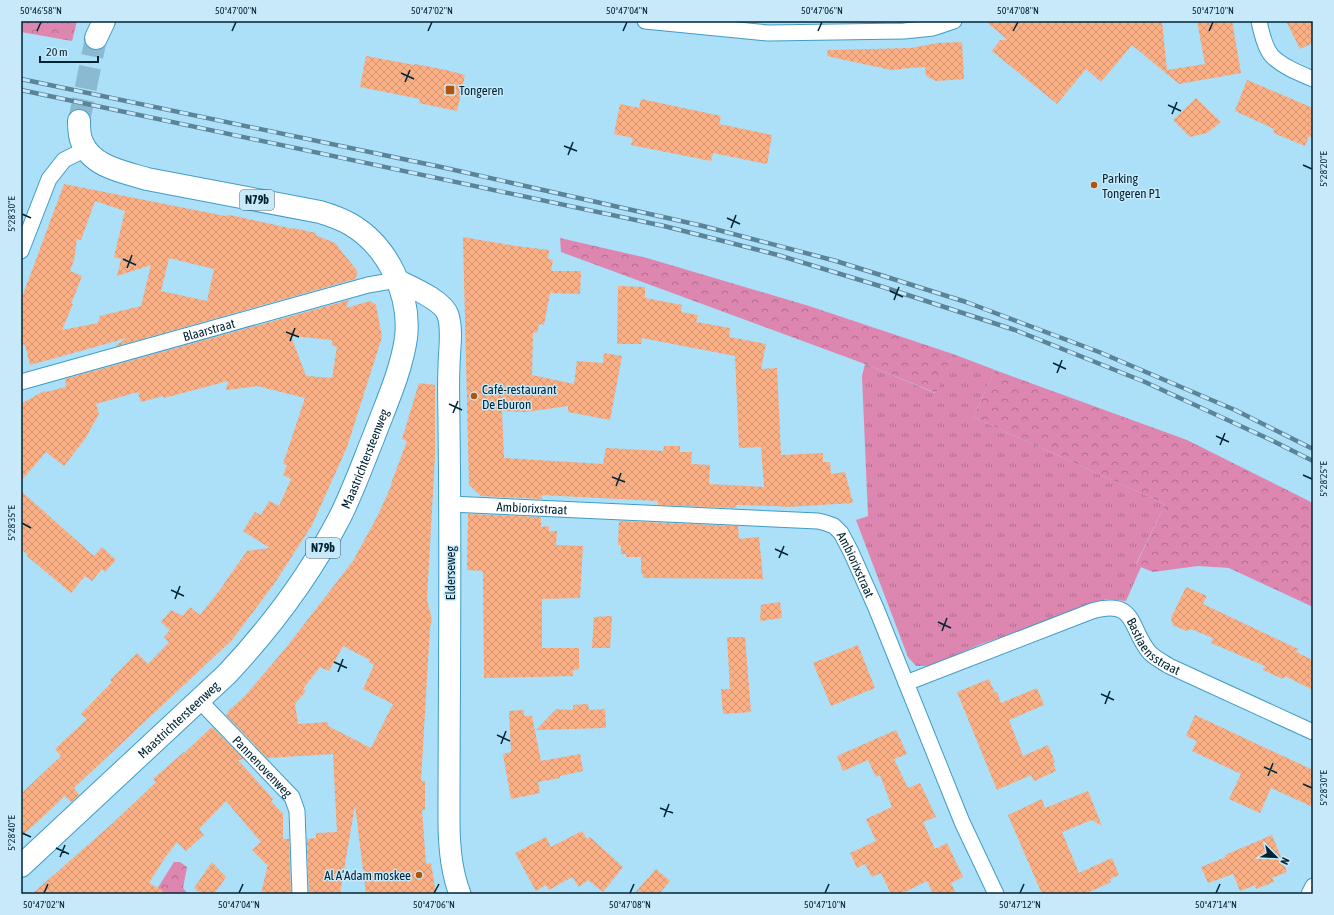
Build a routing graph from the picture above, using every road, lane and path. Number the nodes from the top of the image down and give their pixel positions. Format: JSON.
{"nodes":[{"id":1,"x":645,"y":21,"type":"edge"},
{"id":2,"x":954,"y":21,"type":"edge"},
{"id":3,"x":1259,"y":21,"type":"edge"},
{"id":4,"x":728,"y":25,"type":"edge"},
{"id":5,"x":1313,"y":79,"type":"edge"},
{"id":6,"x":78,"y":121,"type":"tunnel mouth"},
{"id":7,"x":86,"y":149,"type":"junction"},
{"id":8,"x":21,"y":251,"type":"edge"},
{"id":9,"x":397,"y":280,"type":"junction"},
{"id":10,"x":21,"y":382,"type":"edge"},
{"id":11,"x":450,"y":504,"type":"junction"},
{"id":12,"x":906,"y":682,"type":"junction"},
{"id":13,"x":199,"y":700,"type":"junction"},
{"id":14,"x":1313,"y":732,"type":"edge"},
{"id":15,"x":21,"y":866,"type":"edge"},
{"id":16,"x":1313,"y":886,"type":"edge"},
{"id":17,"x":300,"y":894,"type":"edge"},
{"id":18,"x":460,"y":894,"type":"edge"},
{"id":19,"x":996,"y":894,"type":"edge"},
{"id":20,"x":1309,"y":894,"type":"edge"}],
"edges":[{"from":1,"to":4,"type":"street"},
{"from":2,"to":4,"type":"street"},
{"from":3,"to":5,"type":"street"},
{"from":6,"to":7,"type":"main road","number":"N79b"},
{"from":7,"to":8,"type":"street"},
{"from":7,"to":9,"type":"main road","name":"Maastrichtersteenweg","number":"N79b"},
{"from":9,"to":10,"type":"street","name":"Blaarstraat"},
{"from":9,"to":11,"type":"main road","name":"Elderseweg"},
{"from":9,"to":13,"type":"main road","name":"Maastrichtersteenweg","number":"N79b"},
{"from":11,"to":12,"type":"street","name":"Ambiorixstraat"},
{"from":11,"to":18,"type":"main road","name":"Elderseweg"},
{"from":12,"to":14,"type":"street","name":"Bastiaensstraat"},
{"from":12,"to":19,"type":"street","name":"Ambiorixstraat"},
{"from":13,"to":15,"type":"main road","name":"Maastrichtersteenweg","number":"N79b"},
{"from":13,"to":17,"type":"street","name":"Pannenovenweg"},
{"from":16,"to":20,"type":"street"}]}
